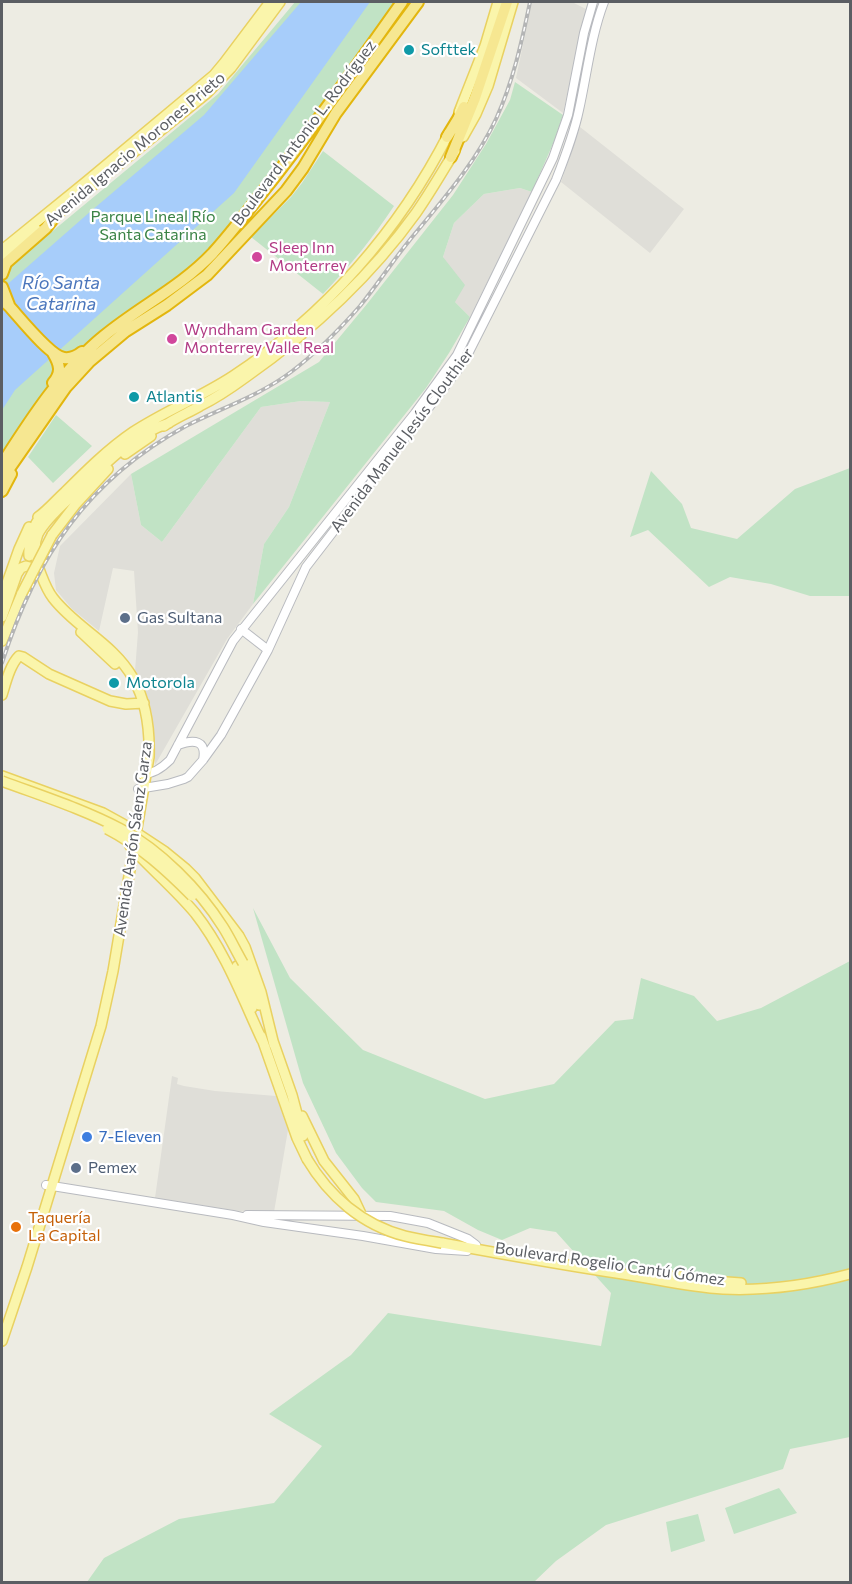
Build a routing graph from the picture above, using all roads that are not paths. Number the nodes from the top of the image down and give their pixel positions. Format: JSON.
{"nodes":[{"id":1,"x":270,"y":2,"type":"edge"},
{"id":2,"x":280,"y":2,"type":"edge"},
{"id":3,"x":402,"y":2,"type":"edge"},
{"id":4,"x":418,"y":2,"type":"edge"},
{"id":5,"x":499,"y":2,"type":"edge"},
{"id":6,"x":507,"y":2,"type":"edge"},
{"id":7,"x":513,"y":2,"type":"edge"},
{"id":8,"x":593,"y":2,"type":"edge"},
{"id":9,"x":604,"y":2,"type":"edge"},
{"id":10,"x":447,"y":137,"type":"joint"},
{"id":11,"x":451,"y":157,"type":"junction"},
{"id":12,"x":56,"y":215,"type":"junction"},
{"id":13,"x":26,"y":230,"type":"junction"},
{"id":14,"x":2,"y":244,"type":"edge"},
{"id":15,"x":2,"y":250,"type":"edge"},
{"id":16,"x":2,"y":258,"type":"edge"},
{"id":17,"x":2,"y":274,"type":"edge"},
{"id":18,"x":2,"y":287,"type":"edge"},
{"id":19,"x":5,"y":303,"type":"edge"},
{"id":20,"x":92,"y":345,"type":"junction"},
{"id":21,"x":53,"y":353,"type":"junction"},
{"id":22,"x":169,"y":423,"type":"junction"},
{"id":23,"x":2,"y":450,"type":"edge"},
{"id":24,"x":18,"y":454,"type":"junction"},
{"id":25,"x":2,"y":464,"type":"edge"},
{"id":26,"x":2,"y":479,"type":"edge"},
{"id":27,"x":2,"y":491,"type":"edge"},
{"id":28,"x":42,"y":514,"type":"junction"},
{"id":29,"x":34,"y":570,"type":"junction"},
{"id":30,"x":10,"y":572,"type":"junction"},
{"id":31,"x":2,"y":587,"type":"edge"},
{"id":32,"x":2,"y":597,"type":"edge"},
{"id":33,"x":2,"y":617,"type":"edge"},
{"id":34,"x":242,"y":629,"type":"junction"},
{"id":35,"x":2,"y":635,"type":"edge"},
{"id":36,"x":268,"y":650,"type":"junction"},
{"id":37,"x":2,"y":695,"type":"edge"},
{"id":38,"x":142,"y":704,"type":"junction"},
{"id":39,"x":178,"y":745,"type":"junction"},
{"id":40,"x":203,"y":760,"type":"junction"},
{"id":41,"x":144,"y":774,"type":"junction"},
{"id":42,"x":2,"y":776,"type":"edge"},
{"id":43,"x":2,"y":784,"type":"edge"},
{"id":44,"x":141,"y":789,"type":"junction"},
{"id":45,"x":131,"y":827,"type":"junction"},
{"id":46,"x":131,"y":847,"type":"junction"},
{"id":47,"x":150,"y":868,"type":"junction"},
{"id":48,"x":129,"y":876,"type":"junction"},
{"id":49,"x":195,"y":878,"type":"junction"},
{"id":50,"x":180,"y":895,"type":"junction"},
{"id":51,"x":240,"y":964,"type":"junction"},
{"id":52,"x":262,"y":1040,"type":"junction"},
{"id":53,"x":274,"y":1046,"type":"junction"},
{"id":54,"x":292,"y":1095,"type":"junction"},
{"id":55,"x":309,"y":1157,"type":"junction"},
{"id":56,"x":49,"y":1185,"type":"junction"},
{"id":57,"x":233,"y":1215,"type":"junction"},
{"id":58,"x":322,"y":1215,"type":"junction"},
{"id":59,"x":364,"y":1216,"type":"junction"},
{"id":60,"x":324,"y":1230,"type":"junction"},
{"id":61,"x":363,"y":1236,"type":"junction"},
{"id":62,"x":478,"y":1248,"type":"junction"},
{"id":63,"x":850,"y":1268,"type":"edge"},
{"id":64,"x":850,"y":1274,"type":"edge"},
{"id":65,"x":3,"y":1322,"type":"edge"},
{"id":66,"x":2,"y":1341,"type":"edge"}],
"edges":[{"from":1,"to":13,"type":"main road","name":"Avenida Ignacio Morones Prieto"},
{"from":2,"to":12,"type":"main road","name":"Avenida Ignacio Morones Prieto"},
{"from":3,"to":20,"type":"highway","name":"Boulevard Antonio L. Rodríguez"},
{"from":4,"to":24,"type":"highway","name":"Boulevard Antonio L. Rodríguez"},
{"from":5,"to":10,"type":"highway"},
{"from":6,"to":11,"type":"highway"},
{"from":7,"to":11,"type":"main road"},
{"from":8,"to":34,"type":"street","name":"Avenida Manuel Jesús Clouthier"},
{"from":9,"to":36,"type":"street","name":"Avenida Manuel Jesús Clouthier"},
{"from":10,"to":28,"type":"main road"},
{"from":11,"to":22,"type":"main road"},
{"from":12,"to":16,"type":"main road","name":"Avenida Ignacio Morones Prieto"},
{"from":12,"to":17,"type":"highway"},
{"from":13,"to":14,"type":"main road"},
{"from":13,"to":15,"type":"main road","name":"Avenida Ignacio Morones Prieto"},
{"from":18,"to":19,"type":"highway"},
{"from":19,"to":21,"type":"highway"},
{"from":20,"to":21,"type":"highway"},
{"from":20,"to":25,"type":"highway","name":"Boulevard Antonio L. Rodríguez"},
{"from":21,"to":23,"type":"highway"},
{"from":22,"to":35,"type":"main road","bridge":true},
{"from":22,"to":38,"type":"main road","name":"Avenida Aarón Sáenz Garza"},
{"from":24,"to":26,"type":"highway","name":"Boulevard Antonio L. Rodríguez"},
{"from":24,"to":27,"type":"highway"},
{"from":28,"to":29,"type":"main road","name":"Avenida Aarón Sáenz Garza"},
{"from":28,"to":30,"type":"main road"},
{"from":29,"to":33,"type":"main road"},
{"from":29,"to":38,"type":"main road","name":"Avenida Aarón Sáenz Garza"},
{"from":30,"to":31,"type":"main road"},
{"from":30,"to":32,"type":"main road"},
{"from":34,"to":36,"type":"street"},
{"from":34,"to":39,"type":"street","name":"Avenida Manuel Jesús Clouthier"},
{"from":36,"to":40,"type":"street","name":"Avenida Manuel Jesús Clouthier"},
{"from":37,"to":38,"type":"main road"},
{"from":38,"to":41,"type":"main road","name":"Avenida Aarón Sáenz Garza"},
{"from":39,"to":40,"type":"street"},
{"from":39,"to":41,"type":"street","name":"Avenida Manuel Jesús Clouthier"},
{"from":40,"to":44,"type":"street","name":"Avenida Manuel Jesús Clouthier"},
{"from":41,"to":44,"type":"main road","name":"Avenida Aarón Sáenz Garza"},
{"from":42,"to":45,"type":"main road"},
{"from":43,"to":46,"type":"main road"},
{"from":43,"to":51,"type":"main road","bridge":true},
{"from":44,"to":45,"type":"main road","name":"Avenida Aarón Sáenz Garza"},
{"from":45,"to":46,"type":"main road","name":"Avenida Aarón Sáenz Garza"},
{"from":45,"to":49,"type":"main road"},
{"from":46,"to":47,"type":"main road"},
{"from":46,"to":48,"type":"main road","name":"Avenida Aarón Sáenz Garza"},
{"from":46,"to":56,"type":"main road","name":"Avenida Aarón Sáenz Garza"},
{"from":47,"to":48,"type":"main road"},
{"from":47,"to":50,"type":"main road"},
{"from":48,"to":56,"type":"main road","name":"Avenida Aarón Sáenz Garza"},
{"from":49,"to":50,"type":"main road"},
{"from":49,"to":53,"type":"main road"},
{"from":50,"to":52,"type":"main road"},
{"from":51,"to":52,"type":"main road","name":"Boulevard Rogelio Cantú Gómez"},
{"from":51,"to":53,"type":"main road","name":"Boulevard Rogelio Cantú Gómez"},
{"from":52,"to":55,"type":"main road","name":"Boulevard Rogelio Cantú Gómez"},
{"from":53,"to":54,"type":"main road","name":"Boulevard Rogelio Cantú Gómez"},
{"from":54,"to":55,"type":"main road","name":"Boulevard Rogelio Cantú Gómez"},
{"from":54,"to":59,"type":"main road"},
{"from":55,"to":62,"type":"main road","name":"Boulevard Rogelio Cantú Gómez","bridge":true},
{"from":56,"to":57,"type":"street","name":"Boulevard Rogelio Cantú Gómez"},
{"from":56,"to":65,"type":"main road","name":"Avenida Aarón Sáenz Garza"},
{"from":57,"to":58,"type":"street","name":"Boulevard Rogelio Cantú Gómez"},
{"from":57,"to":60,"type":"street","name":"Boulevard Rogelio Cantú Gómez"},
{"from":58,"to":59,"type":"street","name":"Boulevard Rogelio Cantú Gómez"},
{"from":58,"to":60,"type":"street"},
{"from":59,"to":61,"type":"street"},
{"from":59,"to":62,"type":"street","name":"Boulevard Rogelio Cantú Gómez"},
{"from":60,"to":61,"type":"street","name":"Boulevard Rogelio Cantú Gómez"},
{"from":61,"to":62,"type":"street","name":"Boulevard Rogelio Cantú Gómez"},
{"from":62,"to":63,"type":"main road","name":"Boulevard Rogelio Cantú Gómez"},
{"from":62,"to":64,"type":"main road","name":"Boulevard Rogelio Cantú Gómez"},
{"from":65,"to":66,"type":"main road","name":"Avenida Aarón Sáenz Garza"}]}
